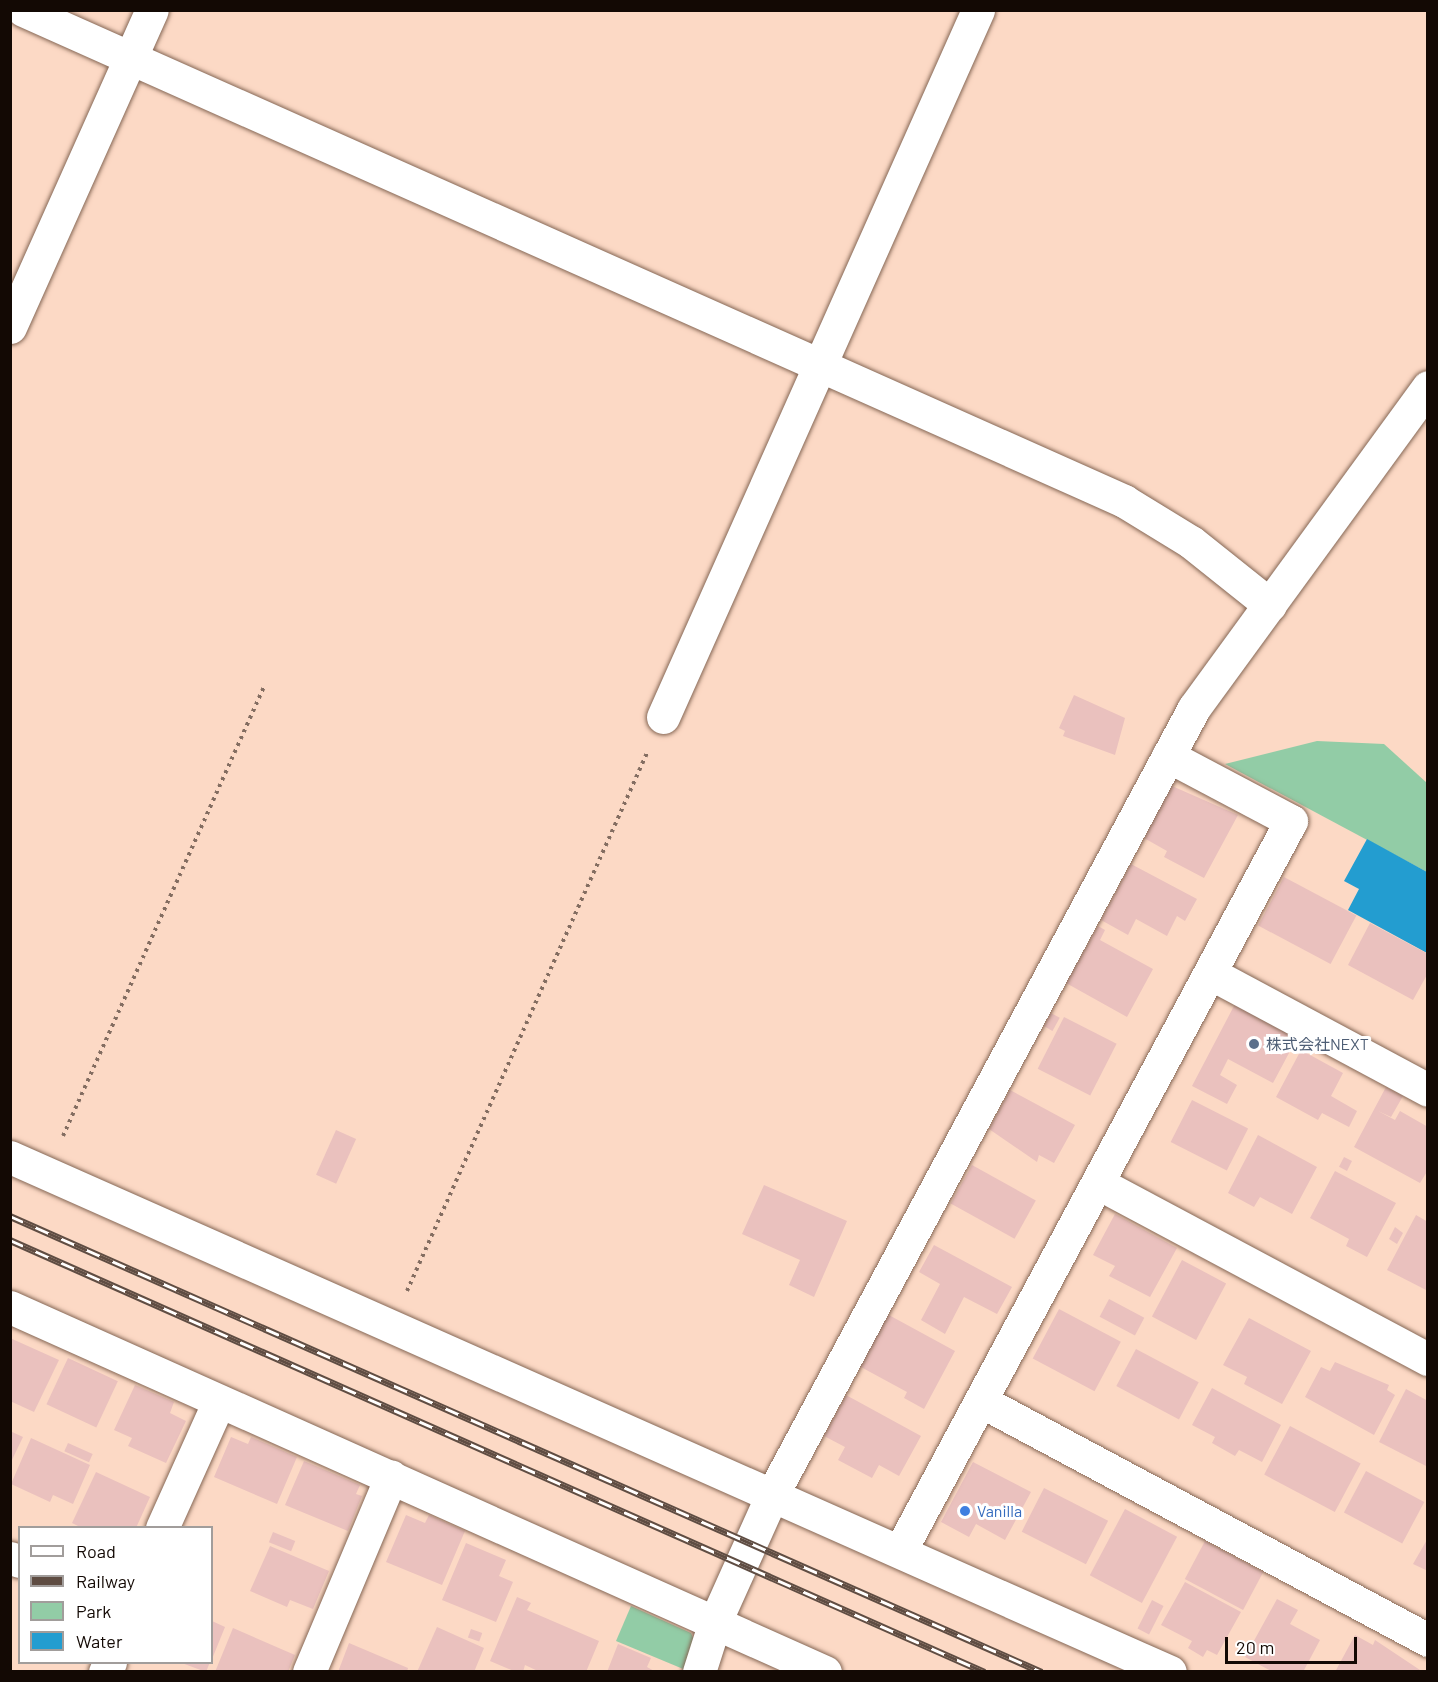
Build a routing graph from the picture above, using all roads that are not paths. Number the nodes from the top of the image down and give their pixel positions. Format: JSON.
{"nodes":[{"id":1,"x":23,"y":10,"type":"edge"},
{"id":2,"x":152,"y":10,"type":"edge"},
{"id":3,"x":978,"y":10,"type":"edge"},
{"id":4,"x":130,"y":58,"type":"junction"},
{"id":5,"x":10,"y":327,"type":"edge"},
{"id":6,"x":820,"y":365,"type":"junction"},
{"id":7,"x":1428,"y":387,"type":"edge"},
{"id":8,"x":1270,"y":605,"type":"junction"},
{"id":9,"x":663,"y":717,"type":"road end"},
{"id":10,"x":1168,"y":756,"type":"junction"},
{"id":11,"x":1210,"y":973,"type":"junction"},
{"id":12,"x":1428,"y":1090,"type":"edge"},
{"id":13,"x":10,"y":1156,"type":"edge"},
{"id":14,"x":1098,"y":1183,"type":"junction"},
{"id":15,"x":10,"y":1307,"type":"edge"},
{"id":16,"x":1428,"y":1359,"type":"edge"},
{"id":17,"x":219,"y":1401,"type":"junction"},
{"id":18,"x":981,"y":1401,"type":"junction"},
{"id":19,"x":391,"y":1478,"type":"junction"},
{"id":20,"x":772,"y":1495,"type":"junction"},
{"id":21,"x":162,"y":1526,"type":"edge"},
{"id":22,"x":900,"y":1551,"type":"junction"},
{"id":23,"x":715,"y":1622,"type":"junction"},
{"id":24,"x":1428,"y":1640,"type":"edge"},
{"id":25,"x":309,"y":1671,"type":"edge"},
{"id":26,"x":699,"y":1671,"type":"edge"},
{"id":27,"x":825,"y":1671,"type":"edge"},
{"id":28,"x":1170,"y":1671,"type":"edge"}],
"edges":[{"from":1,"to":4,"type":"street"},
{"from":2,"to":4,"type":"street"},
{"from":3,"to":6,"type":"street"},
{"from":4,"to":5,"type":"street"},
{"from":4,"to":6,"type":"street"},
{"from":6,"to":8,"type":"street"},
{"from":6,"to":9,"type":"street"},
{"from":7,"to":8,"type":"street"},
{"from":8,"to":10,"type":"street"},
{"from":10,"to":11,"type":"street"},
{"from":10,"to":20,"type":"street"},
{"from":11,"to":12,"type":"street"},
{"from":11,"to":14,"type":"street"},
{"from":13,"to":20,"type":"street"},
{"from":14,"to":16,"type":"street"},
{"from":14,"to":18,"type":"street"},
{"from":15,"to":17,"type":"street"},
{"from":17,"to":19,"type":"street"},
{"from":17,"to":21,"type":"street"},
{"from":18,"to":22,"type":"street"},
{"from":18,"to":24,"type":"street"},
{"from":19,"to":23,"type":"street"},
{"from":19,"to":25,"type":"street"},
{"from":20,"to":22,"type":"street"},
{"from":20,"to":23,"type":"street"},
{"from":22,"to":28,"type":"street"},
{"from":23,"to":26,"type":"street"},
{"from":23,"to":27,"type":"street"}]}
